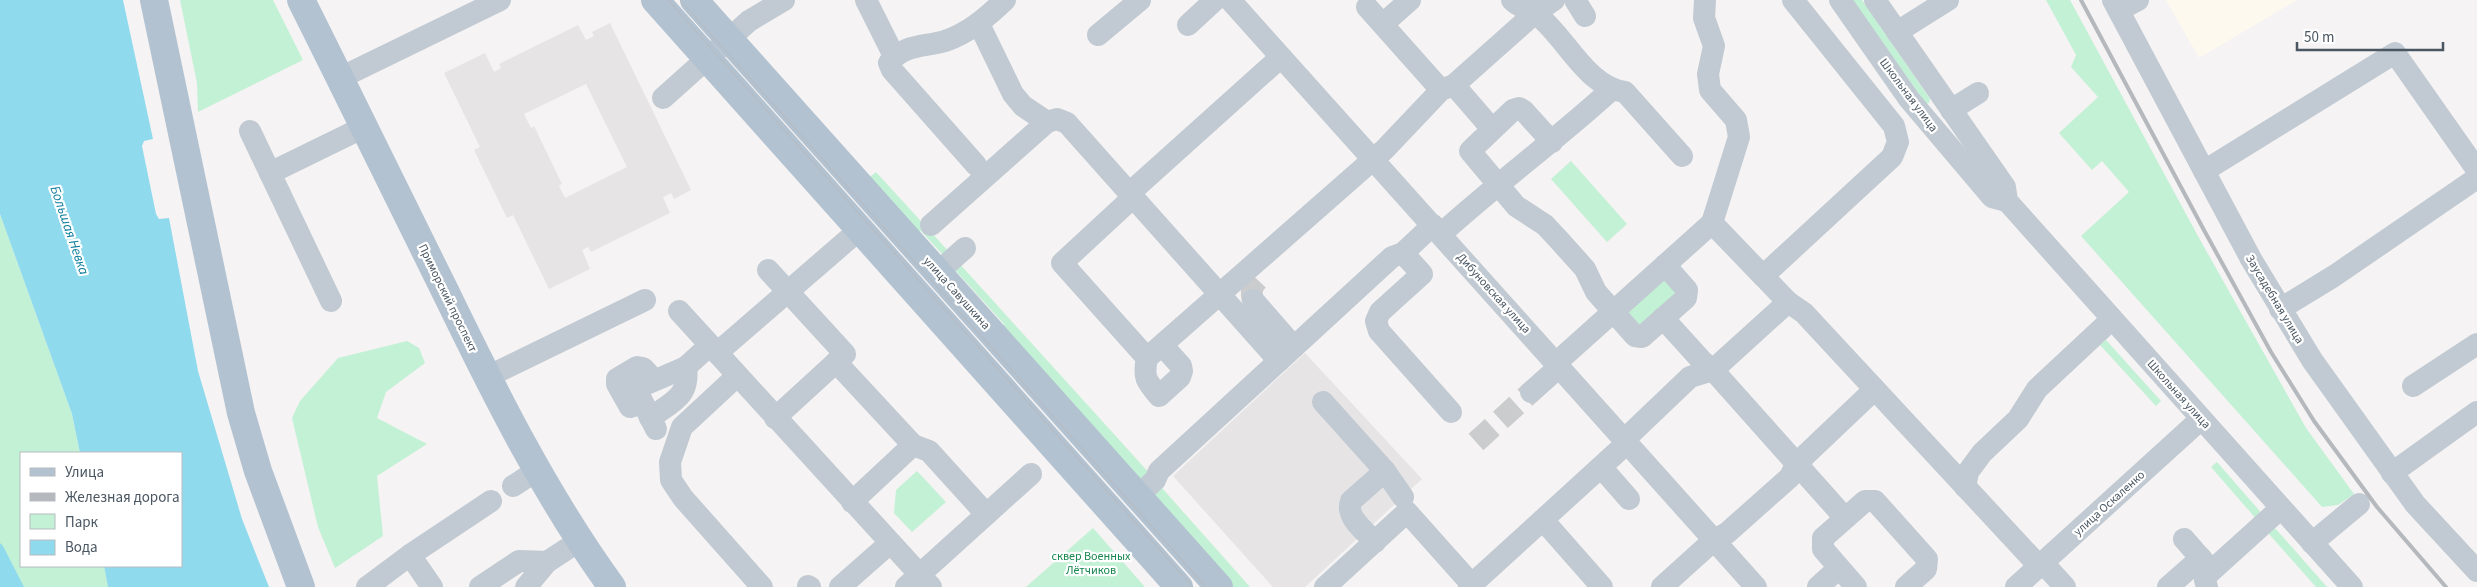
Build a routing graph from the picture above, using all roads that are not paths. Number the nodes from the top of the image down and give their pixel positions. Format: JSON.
{"nodes":[{"id":1,"x":154,"y":0,"type":"edge"},
{"id":2,"x":301,"y":0,"type":"edge"},
{"id":3,"x":500,"y":0,"type":"edge"},
{"id":4,"x":655,"y":0,"type":"edge"},
{"id":5,"x":694,"y":0,"type":"edge"},
{"id":6,"x":784,"y":0,"type":"edge"},
{"id":7,"x":866,"y":0,"type":"edge"},
{"id":8,"x":1006,"y":0,"type":"edge"},
{"id":9,"x":1140,"y":0,"type":"edge"},
{"id":10,"x":1215,"y":0,"type":"edge"},
{"id":11,"x":1230,"y":0,"type":"edge"},
{"id":12,"x":1410,"y":0,"type":"edge"},
{"id":13,"x":1512,"y":0,"type":"edge"},
{"id":14,"x":1554,"y":0,"type":"edge"},
{"id":15,"x":1704,"y":0,"type":"edge"},
{"id":16,"x":1793,"y":0,"type":"edge"},
{"id":17,"x":1840,"y":0,"type":"edge"},
{"id":18,"x":1875,"y":0,"type":"edge"},
{"id":19,"x":1948,"y":0,"type":"edge"},
{"id":20,"x":2123,"y":3,"type":"edge"},
{"id":21,"x":470,"y":6,"type":"edge"},
{"id":22,"x":1367,"y":7,"type":"dead end"},
{"id":23,"x":1535,"y":13,"type":"junction"},
{"id":24,"x":979,"y":24,"type":"junction"},
{"id":25,"x":1383,"y":24,"type":"junction"},
{"id":26,"x":1188,"y":25,"type":"dead end"},
{"id":27,"x":1897,"y":32,"type":"junction"},
{"id":28,"x":1098,"y":36,"type":"dead end"},
{"id":29,"x":729,"y":39,"type":"junction"},
{"id":30,"x":894,"y":56,"type":"junction"},
{"id":31,"x":1281,"y":57,"type":"junction"},
{"id":32,"x":707,"y":58,"type":"junction"},
{"id":33,"x":340,"y":78,"type":"junction"},
{"id":34,"x":1448,"y":88,"type":"junction"},
{"id":35,"x":1611,"y":90,"type":"junction"},
{"id":36,"x":1978,"y":92,"type":"dead end"},
{"id":37,"x":663,"y":98,"type":"dead end"},
{"id":38,"x":1909,"y":99,"type":"junction"},
{"id":39,"x":1951,"y":110,"type":"junction"},
{"id":40,"x":1886,"y":116,"type":"junction"},
{"id":41,"x":1047,"y":122,"type":"junction"},
{"id":42,"x":364,"y":127,"type":"junction"},
{"id":43,"x":1492,"y":128,"type":"junction"},
{"id":44,"x":250,"y":131,"type":"dead end"},
{"id":45,"x":1552,"y":142,"type":"junction"},
{"id":46,"x":1682,"y":156,"type":"dead end"},
{"id":47,"x":1373,"y":159,"type":"junction"},
{"id":48,"x":976,"y":165,"type":"dead end"},
{"id":49,"x":2477,"y":170,"type":"edge"},
{"id":50,"x":2204,"y":171,"type":"junction"},
{"id":51,"x":270,"y":173,"type":"junction"},
{"id":52,"x":2477,"y":178,"type":"edge"},
{"id":53,"x":1497,"y":185,"type":"junction"},
{"id":54,"x":1131,"y":195,"type":"junction"},
{"id":55,"x":2007,"y":201,"type":"junction"},
{"id":56,"x":1712,"y":224,"type":"junction"},
{"id":57,"x":931,"y":225,"type":"dead end"},
{"id":58,"x":859,"y":230,"type":"junction"},
{"id":59,"x":1437,"y":230,"type":"junction"},
{"id":60,"x":965,"y":248,"type":"dead end"},
{"id":61,"x":1402,"y":253,"type":"junction"},
{"id":62,"x":1665,"y":265,"type":"junction"},
{"id":63,"x":768,"y":270,"type":"dead end"},
{"id":64,"x":938,"y":272,"type":"junction"},
{"id":65,"x":1763,"y":276,"type":"junction"},
{"id":66,"x":788,"y":292,"type":"junction"},
{"id":67,"x":1219,"y":294,"type":"junction"},
{"id":68,"x":645,"y":300,"type":"dead end"},
{"id":69,"x":1253,"y":300,"type":"dead end"},
{"id":70,"x":331,"y":301,"type":"dead end"},
{"id":71,"x":1788,"y":302,"type":"junction"},
{"id":72,"x":2280,"y":309,"type":"junction"},
{"id":73,"x":679,"y":311,"type":"dead end"},
{"id":74,"x":1613,"y":312,"type":"junction"},
{"id":75,"x":1664,"y":318,"type":"junction"},
{"id":76,"x":2112,"y":320,"type":"junction"},
{"id":77,"x":2477,"y":344,"type":"edge"},
{"id":78,"x":713,"y":349,"type":"junction"},
{"id":79,"x":1286,"y":354,"type":"junction"},
{"id":80,"x":836,"y":362,"type":"junction"},
{"id":81,"x":1557,"y":365,"type":"junction"},
{"id":82,"x":686,"y":367,"type":"junction"},
{"id":83,"x":1712,"y":370,"type":"junction"},
{"id":84,"x":738,"y":376,"type":"junction"},
{"id":85,"x":487,"y":377,"type":"junction"},
{"id":86,"x":2413,"y":386,"type":"dead end"},
{"id":87,"x":1874,"y":390,"type":"junction"},
{"id":88,"x":1531,"y":392,"type":"tunnel mouth"},
{"id":89,"x":1323,"y":402,"type":"dead end"},
{"id":90,"x":1451,"y":412,"type":"dead end"},
{"id":91,"x":2477,"y":412,"type":"edge"},
{"id":92,"x":775,"y":418,"type":"junction"},
{"id":93,"x":2201,"y":419,"type":"junction"},
{"id":94,"x":1626,"y":442,"type":"junction"},
{"id":95,"x":913,"y":445,"type":"junction"},
{"id":96,"x":1796,"y":464,"type":"junction"},
{"id":97,"x":1601,"y":467,"type":"junction"},
{"id":98,"x":536,"y":471,"type":"junction"},
{"id":99,"x":1385,"y":471,"type":"junction"},
{"id":100,"x":2392,"y":473,"type":"junction"},
{"id":101,"x":1031,"y":474,"type":"dead end"},
{"id":102,"x":513,"y":486,"type":"dead end"},
{"id":103,"x":1966,"y":487,"type":"junction"},
{"id":104,"x":1138,"y":496,"type":"junction"},
{"id":105,"x":1403,"y":497,"type":"dead end"},
{"id":106,"x":1629,"y":498,"type":"dead end"},
{"id":107,"x":491,"y":501,"type":"dead end"},
{"id":108,"x":852,"y":502,"type":"junction"},
{"id":109,"x":2359,"y":504,"type":"dead end"},
{"id":110,"x":2282,"y":508,"type":"junction"},
{"id":111,"x":986,"y":514,"type":"junction"},
{"id":112,"x":1845,"y":518,"type":"junction"},
{"id":113,"x":1543,"y":520,"type":"junction"},
{"id":114,"x":2184,"y":539,"type":"dead end"},
{"id":115,"x":1714,"y":540,"type":"junction"},
{"id":116,"x":579,"y":541,"type":"junction"},
{"id":117,"x":1375,"y":542,"type":"junction"},
{"id":118,"x":890,"y":543,"type":"junction"},
{"id":119,"x":2312,"y":543,"type":"junction"},
{"id":120,"x":410,"y":555,"type":"junction"},
{"id":121,"x":547,"y":562,"type":"junction"},
{"id":122,"x":2041,"y":564,"type":"junction"},
{"id":123,"x":1839,"y":568,"type":"junction"},
{"id":124,"x":2477,"y":571,"type":"edge"},
{"id":125,"x":2206,"y":572,"type":"edge"},
{"id":126,"x":919,"y":583,"type":"edge"},
{"id":127,"x":1471,"y":586,"type":"edge"},
{"id":128,"x":300,"y":587,"type":"edge"},
{"id":129,"x":367,"y":587,"type":"edge"},
{"id":130,"x":432,"y":587,"type":"edge"},
{"id":131,"x":480,"y":587,"type":"edge"},
{"id":132,"x":526,"y":587,"type":"edge"},
{"id":133,"x":612,"y":587,"type":"edge"},
{"id":134,"x":762,"y":587,"type":"edge"},
{"id":135,"x":840,"y":587,"type":"edge"},
{"id":136,"x":1179,"y":587,"type":"edge"},
{"id":137,"x":1219,"y":587,"type":"edge"},
{"id":138,"x":1325,"y":587,"type":"edge"},
{"id":139,"x":1602,"y":587,"type":"edge"},
{"id":140,"x":1662,"y":587,"type":"edge"},
{"id":141,"x":1756,"y":587,"type":"edge"},
{"id":142,"x":1818,"y":587,"type":"edge"},
{"id":143,"x":1856,"y":587,"type":"edge"},
{"id":144,"x":1906,"y":587,"type":"edge"},
{"id":145,"x":2016,"y":587,"type":"edge"},
{"id":146,"x":2065,"y":587,"type":"edge"},
{"id":147,"x":2168,"y":587,"type":"edge"},
{"id":148,"x":2352,"y":587,"type":"edge"}],
"edges":[{"from":1,"to":128,"type":"main road"},
{"from":2,"to":33,"type":"main road","name":"Приморский проспект"},
{"from":3,"to":21,"type":"street"},
{"from":4,"to":32,"type":"main road"},
{"from":5,"to":29,"type":"main road","name":"улица Савушкина"},
{"from":6,"to":29,"type":"street"},
{"from":7,"to":30,"type":"street"},
{"from":8,"to":24,"type":"street"},
{"from":9,"to":28,"type":"street"},
{"from":10,"to":26,"type":"street"},
{"from":11,"to":31,"type":"street","name":"Дибуновская улица"},
{"from":12,"to":25,"type":"street"},
{"from":13,"to":23,"type":"street"},
{"from":14,"to":23,"type":"street"},
{"from":15,"to":56,"type":"street"},
{"from":16,"to":40,"type":"street"},
{"from":17,"to":38,"type":"street","name":"Школьная улица"},
{"from":18,"to":27,"type":"street","name":"Школьная улица"},
{"from":19,"to":27,"type":"street"},
{"from":20,"to":50,"type":"street","name":"Заусадебная улица"},
{"from":21,"to":33,"type":"street"},
{"from":22,"to":25,"type":"street"},
{"from":23,"to":34,"type":"street"},
{"from":23,"to":35,"type":"street"},
{"from":24,"to":30,"type":"street"},
{"from":24,"to":41,"type":"street"},
{"from":25,"to":34,"type":"street"},
{"from":27,"to":39,"type":"street","name":"Школьная улица"},
{"from":29,"to":32,"type":"street"},
{"from":29,"to":64,"type":"main road","name":"улица Савушкина"},
{"from":30,"to":48,"type":"street"},
{"from":31,"to":47,"type":"street","name":"Дибуновская улица"},
{"from":31,"to":54,"type":"street"},
{"from":32,"to":37,"type":"street"},
{"from":32,"to":58,"type":"main road"},
{"from":33,"to":42,"type":"main road","name":"Приморский проспект"},
{"from":34,"to":43,"type":"street"},
{"from":34,"to":47,"type":"street"},
{"from":35,"to":45,"type":"street"},
{"from":35,"to":46,"type":"street"},
{"from":36,"to":39,"type":"street"},
{"from":38,"to":40,"type":"street"},
{"from":38,"to":55,"type":"street","name":"Школьная улица"},
{"from":39,"to":55,"type":"street","name":"Школьная улица"},
{"from":40,"to":65,"type":"street"},
{"from":41,"to":54,"type":"street"},
{"from":41,"to":57,"type":"street"},
{"from":42,"to":51,"type":"street"},
{"from":42,"to":85,"type":"main road","name":"Приморский проспект"},
{"from":43,"to":45,"type":"street"},
{"from":43,"to":53,"type":"street"},
{"from":44,"to":51,"type":"street"},
{"from":45,"to":53,"type":"street"},
{"from":47,"to":59,"type":"street","name":"Дибуновская улица"},
{"from":47,"to":67,"type":"street"},
{"from":49,"to":50,"type":"street"},
{"from":50,"to":72,"type":"street","name":"Заусадебная улица"},
{"from":51,"to":70,"type":"street"},
{"from":52,"to":72,"type":"street"},
{"from":53,"to":59,"type":"street"},
{"from":53,"to":74,"type":"street"},
{"from":54,"to":67,"type":"street"},
{"from":54,"to":67,"type":"street"},
{"from":55,"to":76,"type":"street","name":"Школьная улица"},
{"from":56,"to":62,"type":"street"},
{"from":56,"to":65,"type":"street"},
{"from":58,"to":66,"type":"street"},
{"from":58,"to":136,"type":"main road"},
{"from":59,"to":61,"type":"street"},
{"from":59,"to":81,"type":"street","name":"Дибуновская улица"},
{"from":60,"to":64,"type":"street"},
{"from":61,"to":79,"type":"street"},
{"from":61,"to":90,"type":"street"},
{"from":62,"to":74,"type":"street"},
{"from":62,"to":75,"type":"street"},
{"from":63,"to":66,"type":"street"},
{"from":64,"to":104,"type":"main road","name":"улица Савушкина"},
{"from":65,"to":71,"type":"street"},
{"from":66,"to":78,"type":"street"},
{"from":66,"to":80,"type":"street"},
{"from":67,"to":79,"type":"street"},
{"from":68,"to":85,"type":"street"},
{"from":69,"to":79,"type":"street"},
{"from":71,"to":83,"type":"street"},
{"from":71,"to":87,"type":"street"},
{"from":72,"to":100,"type":"street","name":"Заусадебная улица"},
{"from":73,"to":78,"type":"street"},
{"from":74,"to":75,"type":"street"},
{"from":74,"to":81,"type":"street"},
{"from":75,"to":83,"type":"street"},
{"from":76,"to":93,"type":"street","name":"Школьная улица"},
{"from":76,"to":103,"type":"street"},
{"from":77,"to":86,"type":"street"},
{"from":78,"to":82,"type":"street"},
{"from":78,"to":84,"type":"street"},
{"from":79,"to":104,"type":"street"},
{"from":80,"to":92,"type":"street"},
{"from":80,"to":95,"type":"street"},
{"from":81,"to":88,"type":"street"},
{"from":81,"to":94,"type":"street","name":"Дибуновская улица"},
{"from":82,"to":82,"type":"street"},
{"from":83,"to":94,"type":"street"},
{"from":83,"to":96,"type":"street"},
{"from":84,"to":92,"type":"street"},
{"from":84,"to":134,"type":"street"},
{"from":85,"to":98,"type":"main road","name":"Приморский проспект"},
{"from":87,"to":96,"type":"street"},
{"from":87,"to":103,"type":"street"},
{"from":89,"to":99,"type":"street"},
{"from":91,"to":100,"type":"street"},
{"from":92,"to":108,"type":"street"},
{"from":93,"to":110,"type":"street","name":"Школьная улица"},
{"from":93,"to":122,"type":"street","name":"улица Оскаленко"},
{"from":94,"to":97,"type":"street"},
{"from":94,"to":115,"type":"street","name":"Дибуновская улица"},
{"from":95,"to":108,"type":"street"},
{"from":95,"to":111,"type":"street"},
{"from":96,"to":112,"type":"street"},
{"from":96,"to":115,"type":"street"},
{"from":97,"to":106,"type":"street"},
{"from":97,"to":113,"type":"street"},
{"from":98,"to":102,"type":"street"},
{"from":98,"to":116,"type":"main road","name":"Приморский проспект"},
{"from":99,"to":105,"type":"street"},
{"from":99,"to":117,"type":"street"},
{"from":100,"to":124,"type":"street","name":"Заусадебная улица"},
{"from":101,"to":111,"type":"street"},
{"from":103,"to":122,"type":"street"},
{"from":104,"to":137,"type":"main road","name":"улица Савушкина"},
{"from":107,"to":120,"type":"street"},
{"from":108,"to":118,"type":"street"},
{"from":109,"to":119,"type":"street"},
{"from":110,"to":119,"type":"street","name":"Школьная улица"},
{"from":110,"to":125,"type":"street"},
{"from":111,"to":126,"type":"street"},
{"from":112,"to":123,"type":"street"},
{"from":112,"to":144,"type":"street"},
{"from":113,"to":127,"type":"street"},
{"from":113,"to":139,"type":"street"},
{"from":114,"to":125,"type":"street"},
{"from":115,"to":140,"type":"street"},
{"from":115,"to":141,"type":"street","name":"Дибуновская улица"},
{"from":116,"to":121,"type":"street"},
{"from":116,"to":133,"type":"main road","name":"Приморский проспект"},
{"from":117,"to":127,"type":"street"},
{"from":117,"to":138,"type":"street"},
{"from":118,"to":126,"type":"street"},
{"from":118,"to":135,"type":"street"},
{"from":119,"to":148,"type":"street","name":"Школьная улица"},
{"from":120,"to":129,"type":"street"},
{"from":120,"to":130,"type":"street"},
{"from":121,"to":131,"type":"street"},
{"from":121,"to":132,"type":"street"},
{"from":122,"to":145,"type":"street","name":"улица Оскаленко"},
{"from":122,"to":146,"type":"street"},
{"from":123,"to":142,"type":"street"},
{"from":123,"to":143,"type":"street"},
{"from":125,"to":147,"type":"street"}]}
